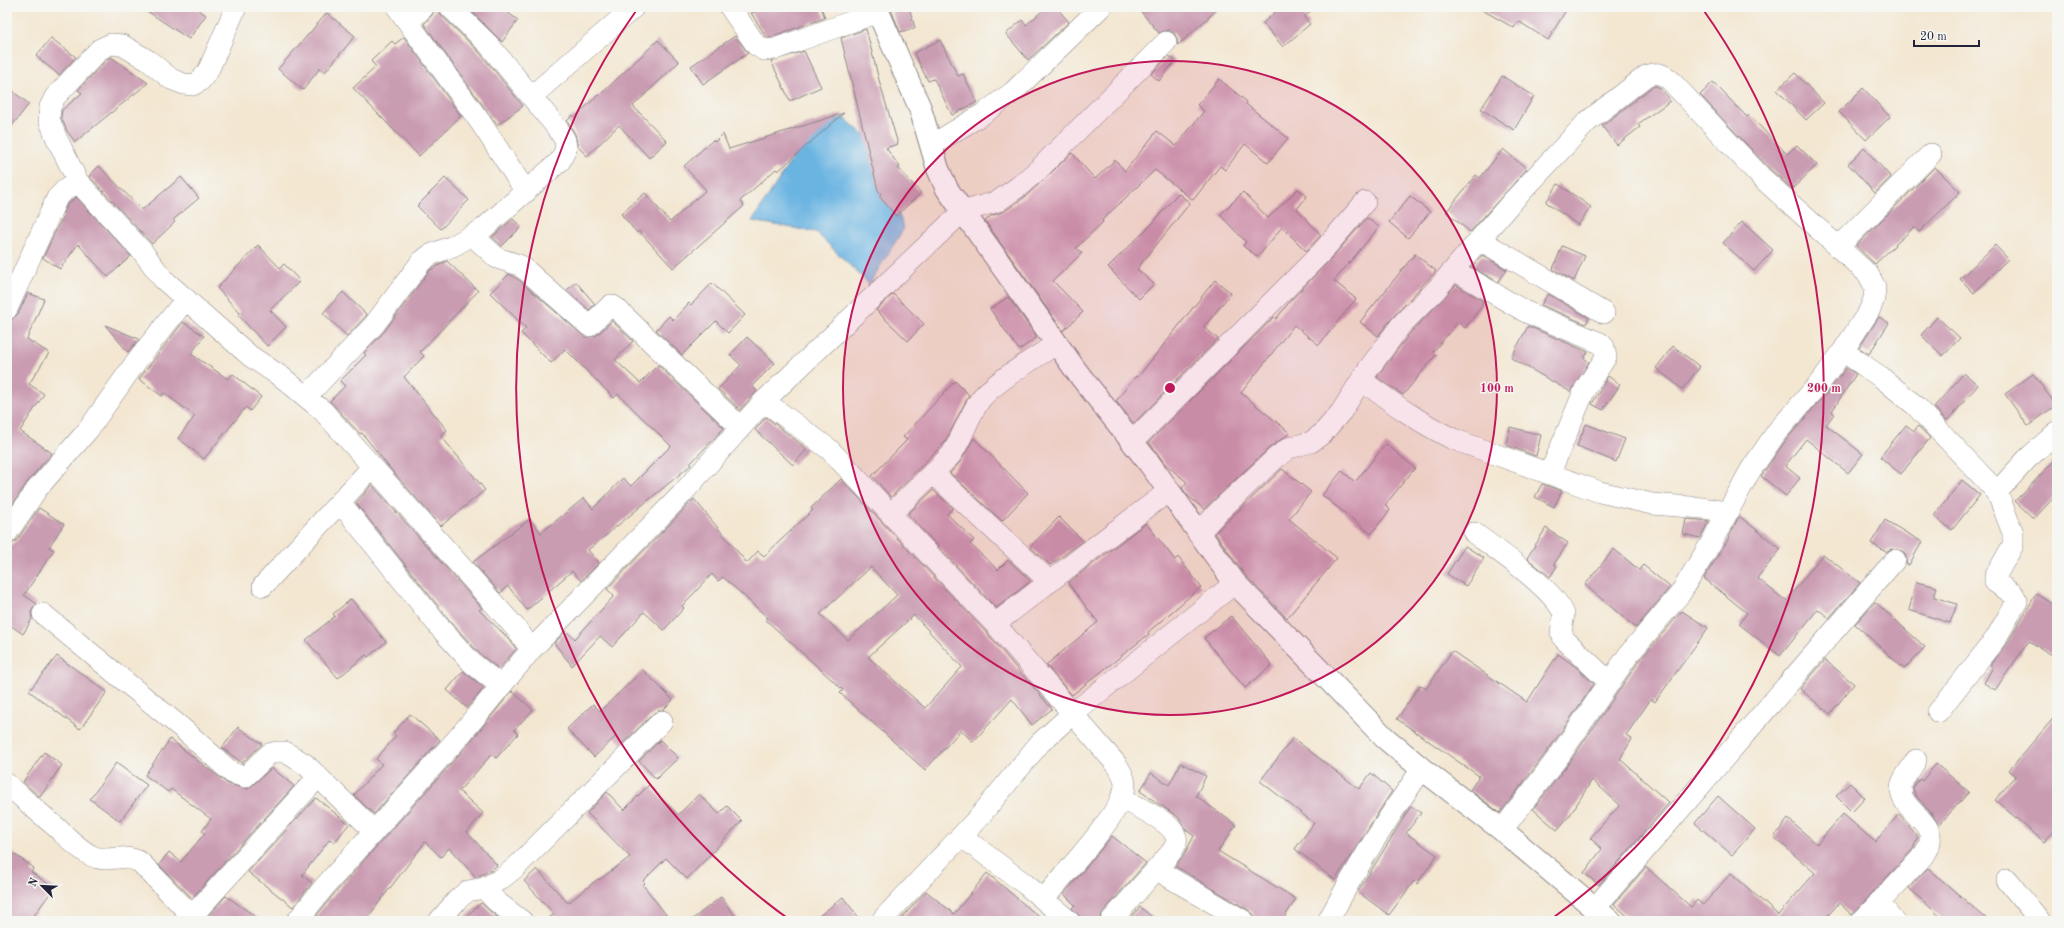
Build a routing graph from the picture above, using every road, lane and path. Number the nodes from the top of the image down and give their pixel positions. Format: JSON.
{"nodes":[{"id":1,"x":424,"y":7,"type":"edge"},
{"id":2,"x":450,"y":7,"type":"edge"},
{"id":3,"x":634,"y":7,"type":"edge"},
{"id":4,"x":730,"y":7,"type":"edge"},
{"id":5,"x":1101,"y":7,"type":"edge"},
{"id":6,"x":232,"y":8,"type":"edge"},
{"id":7,"x":877,"y":9,"type":"edge"},
{"id":8,"x":403,"y":15,"type":"edge"},
{"id":9,"x":1166,"y":42,"type":"dead end"},
{"id":10,"x":532,"y":96,"type":"junction"},
{"id":11,"x":932,"y":145,"type":"junction"},
{"id":12,"x":1931,"y":154,"type":"dead end"},
{"id":13,"x":78,"y":182,"type":"junction"},
{"id":14,"x":526,"y":192,"type":"junction"},
{"id":15,"x":1365,"y":202,"type":"dead end"},
{"id":16,"x":962,"y":212,"type":"junction"},
{"id":17,"x":472,"y":235,"type":"junction"},
{"id":18,"x":1480,"y":240,"type":"junction"},
{"id":19,"x":1838,"y":247,"type":"junction"},
{"id":20,"x":1454,"y":270,"type":"junction"},
{"id":21,"x":186,"y":299,"type":"junction"},
{"id":22,"x":7,"y":309,"type":"edge"},
{"id":23,"x":1604,"y":313,"type":"dead end"},
{"id":24,"x":1056,"y":344,"type":"junction"},
{"id":25,"x":1843,"y":352,"type":"junction"},
{"id":26,"x":1361,"y":380,"type":"junction"},
{"id":27,"x":306,"y":397,"type":"junction"},
{"id":28,"x":764,"y":401,"type":"junction"},
{"id":29,"x":740,"y":427,"type":"junction"},
{"id":30,"x":2057,"y":432,"type":"edge"},
{"id":31,"x":1132,"y":442,"type":"junction"},
{"id":32,"x":372,"y":466,"type":"junction"},
{"id":33,"x":1550,"y":473,"type":"junction"},
{"id":34,"x":934,"y":474,"type":"junction"},
{"id":35,"x":1169,"y":491,"type":"junction"},
{"id":36,"x":1997,"y":492,"type":"junction"},
{"id":37,"x":340,"y":502,"type":"junction"},
{"id":38,"x":1727,"y":512,"type":"junction"},
{"id":39,"x":891,"y":514,"type":"junction"},
{"id":40,"x":7,"y":533,"type":"edge"},
{"id":41,"x":1474,"y":533,"type":"dead end"},
{"id":42,"x":1198,"y":534,"type":"junction"},
{"id":43,"x":1895,"y":560,"type":"dead end"},
{"id":44,"x":1050,"y":582,"type":"junction"},
{"id":45,"x":1235,"y":583,"type":"junction"},
{"id":46,"x":263,"y":586,"type":"dead end"},
{"id":47,"x":43,"y":614,"type":"dead end"},
{"id":48,"x":995,"y":624,"type":"junction"},
{"id":49,"x":531,"y":650,"type":"junction"},
{"id":50,"x":1609,"y":682,"type":"junction"},
{"id":51,"x":501,"y":686,"type":"junction"},
{"id":52,"x":1938,"y":712,"type":"dead end"},
{"id":53,"x":1072,"y":714,"type":"junction"},
{"id":54,"x":662,"y":721,"type":"dead end"},
{"id":55,"x":1916,"y":760,"type":"dead end"},
{"id":56,"x":1422,"y":769,"type":"junction"},
{"id":57,"x":318,"y":777,"type":"junction"},
{"id":58,"x":7,"y":784,"type":"edge"},
{"id":59,"x":1121,"y":798,"type":"junction"},
{"id":60,"x":1502,"y":830,"type":"junction"},
{"id":61,"x":374,"y":831,"type":"junction"},
{"id":62,"x":961,"y":836,"type":"junction"},
{"id":63,"x":1157,"y":870,"type":"junction"},
{"id":64,"x":2007,"y":880,"type":"dead end"},
{"id":65,"x":484,"y":888,"type":"junction"},
{"id":66,"x":1044,"y":899,"type":"junction"},
{"id":67,"x":1879,"y":902,"type":"junction"},
{"id":68,"x":1602,"y":915,"type":"edge"},
{"id":69,"x":195,"y":919,"type":"edge"},
{"id":70,"x":443,"y":919,"type":"edge"},
{"id":71,"x":882,"y":920,"type":"edge"},
{"id":72,"x":297,"y":921,"type":"edge"},
{"id":73,"x":522,"y":921,"type":"edge"},
{"id":74,"x":1069,"y":921,"type":"edge"},
{"id":75,"x":1111,"y":921,"type":"edge"},
{"id":76,"x":1244,"y":921,"type":"edge"},
{"id":77,"x":1328,"y":921,"type":"edge"},
{"id":78,"x":1862,"y":921,"type":"edge"},
{"id":79,"x":1894,"y":921,"type":"edge"},
{"id":80,"x":2040,"y":921,"type":"edge"}],
"edges":[{"from":1,"to":8,"type":"street"},
{"from":2,"to":10,"type":"street"},
{"from":3,"to":10,"type":"street"},
{"from":4,"to":7,"type":"street"},
{"from":5,"to":11,"type":"street"},
{"from":6,"to":13,"type":"street"},
{"from":7,"to":11,"type":"main road"},
{"from":8,"to":14,"type":"street"},
{"from":9,"to":16,"type":"street"},
{"from":10,"to":14,"type":"street"},
{"from":11,"to":16,"type":"main road"},
{"from":12,"to":19,"type":"street"},
{"from":13,"to":21,"type":"street"},
{"from":13,"to":22,"type":"street"},
{"from":14,"to":17,"type":"street"},
{"from":15,"to":31,"type":"street"},
{"from":16,"to":24,"type":"main road"},
{"from":16,"to":28,"type":"street"},
{"from":17,"to":27,"type":"street"},
{"from":17,"to":29,"type":"street"},
{"from":18,"to":19,"type":"street"},
{"from":18,"to":20,"type":"street"},
{"from":18,"to":23,"type":"street"},
{"from":19,"to":25,"type":"street"},
{"from":20,"to":26,"type":"street"},
{"from":20,"to":33,"type":"street"},
{"from":21,"to":27,"type":"street"},
{"from":21,"to":40,"type":"street"},
{"from":24,"to":31,"type":"main road"},
{"from":24,"to":34,"type":"street"},
{"from":25,"to":36,"type":"street"},
{"from":25,"to":38,"type":"street"},
{"from":26,"to":33,"type":"street"},
{"from":26,"to":42,"type":"street"},
{"from":27,"to":32,"type":"street"},
{"from":28,"to":29,"type":"street"},
{"from":28,"to":39,"type":"street"},
{"from":29,"to":49,"type":"street"},
{"from":30,"to":36,"type":"street"},
{"from":31,"to":35,"type":"main road"},
{"from":32,"to":37,"type":"street"},
{"from":32,"to":49,"type":"street"},
{"from":33,"to":38,"type":"street"},
{"from":34,"to":39,"type":"street"},
{"from":34,"to":44,"type":"street"},
{"from":35,"to":42,"type":"main road"},
{"from":35,"to":44,"type":"street"},
{"from":36,"to":52,"type":"street"},
{"from":37,"to":46,"type":"street"},
{"from":37,"to":51,"type":"street"},
{"from":38,"to":50,"type":"street"},
{"from":39,"to":48,"type":"street"},
{"from":41,"to":50,"type":"street"},
{"from":42,"to":45,"type":"main road"},
{"from":43,"to":68,"type":"street"},
{"from":44,"to":48,"type":"street"},
{"from":45,"to":53,"type":"street"},
{"from":45,"to":56,"type":"main road"},
{"from":47,"to":57,"type":"street"},
{"from":48,"to":53,"type":"street"},
{"from":49,"to":51,"type":"street"},
{"from":50,"to":60,"type":"street"},
{"from":51,"to":61,"type":"street"},
{"from":53,"to":59,"type":"street"},
{"from":53,"to":62,"type":"street"},
{"from":54,"to":65,"type":"street"},
{"from":55,"to":67,"type":"street"},
{"from":56,"to":60,"type":"main road"},
{"from":56,"to":77,"type":"street"},
{"from":57,"to":61,"type":"street"},
{"from":57,"to":69,"type":"street"},
{"from":58,"to":69,"type":"street"},
{"from":59,"to":63,"type":"street"},
{"from":59,"to":66,"type":"street"},
{"from":60,"to":68,"type":"main road"},
{"from":61,"to":72,"type":"street"},
{"from":62,"to":66,"type":"street"},
{"from":62,"to":71,"type":"street"},
{"from":63,"to":75,"type":"street"},
{"from":63,"to":76,"type":"street"},
{"from":64,"to":80,"type":"street"},
{"from":65,"to":70,"type":"street"},
{"from":65,"to":73,"type":"street"},
{"from":66,"to":74,"type":"street"},
{"from":67,"to":78,"type":"street"},
{"from":67,"to":79,"type":"street"}]}
